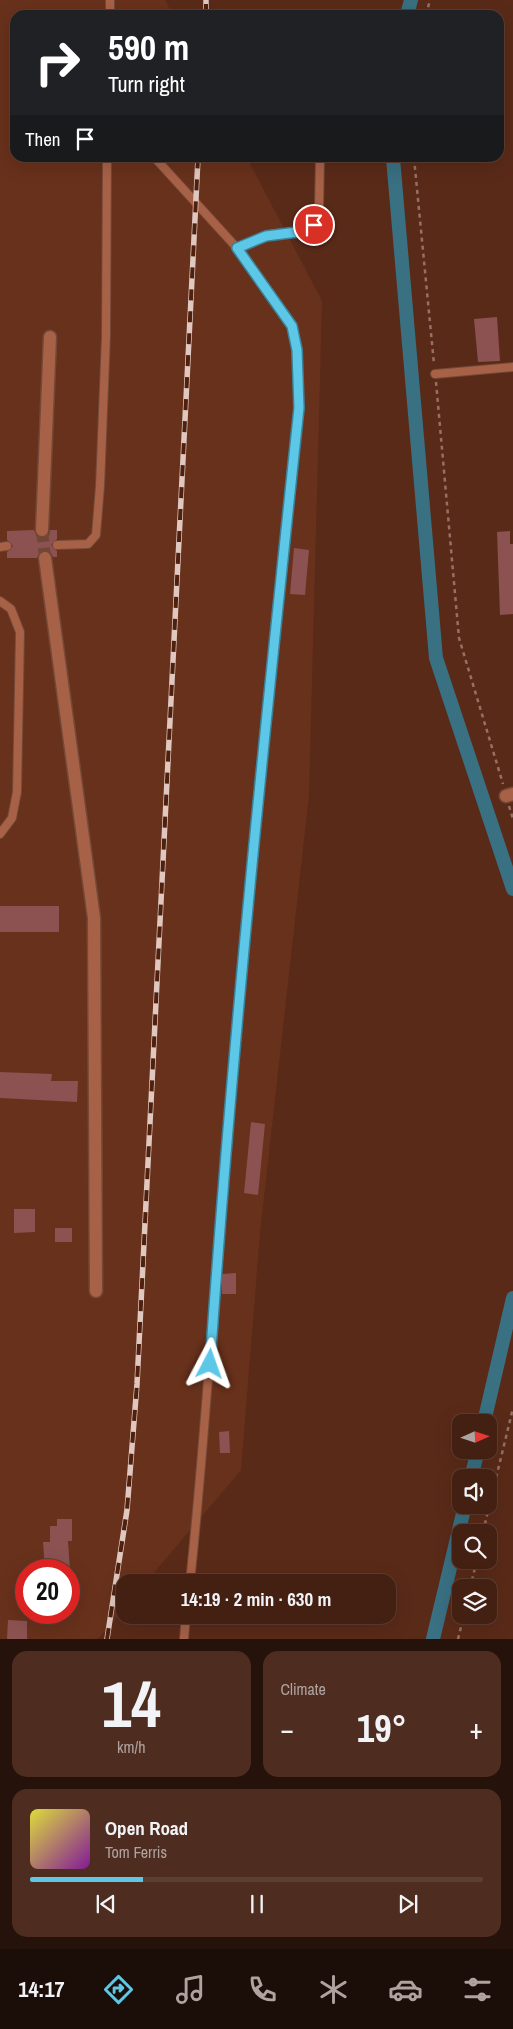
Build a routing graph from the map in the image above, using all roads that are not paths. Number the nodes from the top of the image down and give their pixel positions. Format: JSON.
{"nodes":[{"id":1,"x":107,"y":162,"type":"edge"},
{"id":2,"x":159,"y":162,"type":"edge"},
{"id":3,"x":320,"y":162,"type":"edge"},
{"id":4,"x":237,"y":248,"type":"junction"},
{"id":5,"x":50,"y":337,"type":"dead end"},
{"id":6,"x":513,"y":367,"type":"edge"},
{"id":7,"x":435,"y":374,"type":"road end"},
{"id":8,"x":42,"y":530,"type":"tunnel mouth"},
{"id":9,"x":57,"y":545,"type":"dead end"},
{"id":10,"x":45,"y":558,"type":"tunnel mouth"},
{"id":11,"x":0,"y":601,"type":"edge"},
{"id":12,"x":0,"y":834,"type":"edge"},
{"id":13,"x":96,"y":1291,"type":"dead end"},
{"id":14,"x":191,"y":1574,"type":"edge"},
{"id":15,"x":185,"y":1624,"type":"edge"},
{"id":16,"x":184,"y":1639,"type":"edge"}],
"edges":[{"from":1,"to":9,"type":"lane"},
{"from":2,"to":4,"type":"lane"},
{"from":3,"to":4,"type":"lane"},
{"from":4,"to":14,"type":"lane"},
{"from":5,"to":8,"type":"street"},
{"from":6,"to":7,"type":"lane"},
{"from":10,"to":13,"type":"street"},
{"from":11,"to":12,"type":"lane"},
{"from":15,"to":16,"type":"lane"}]}
